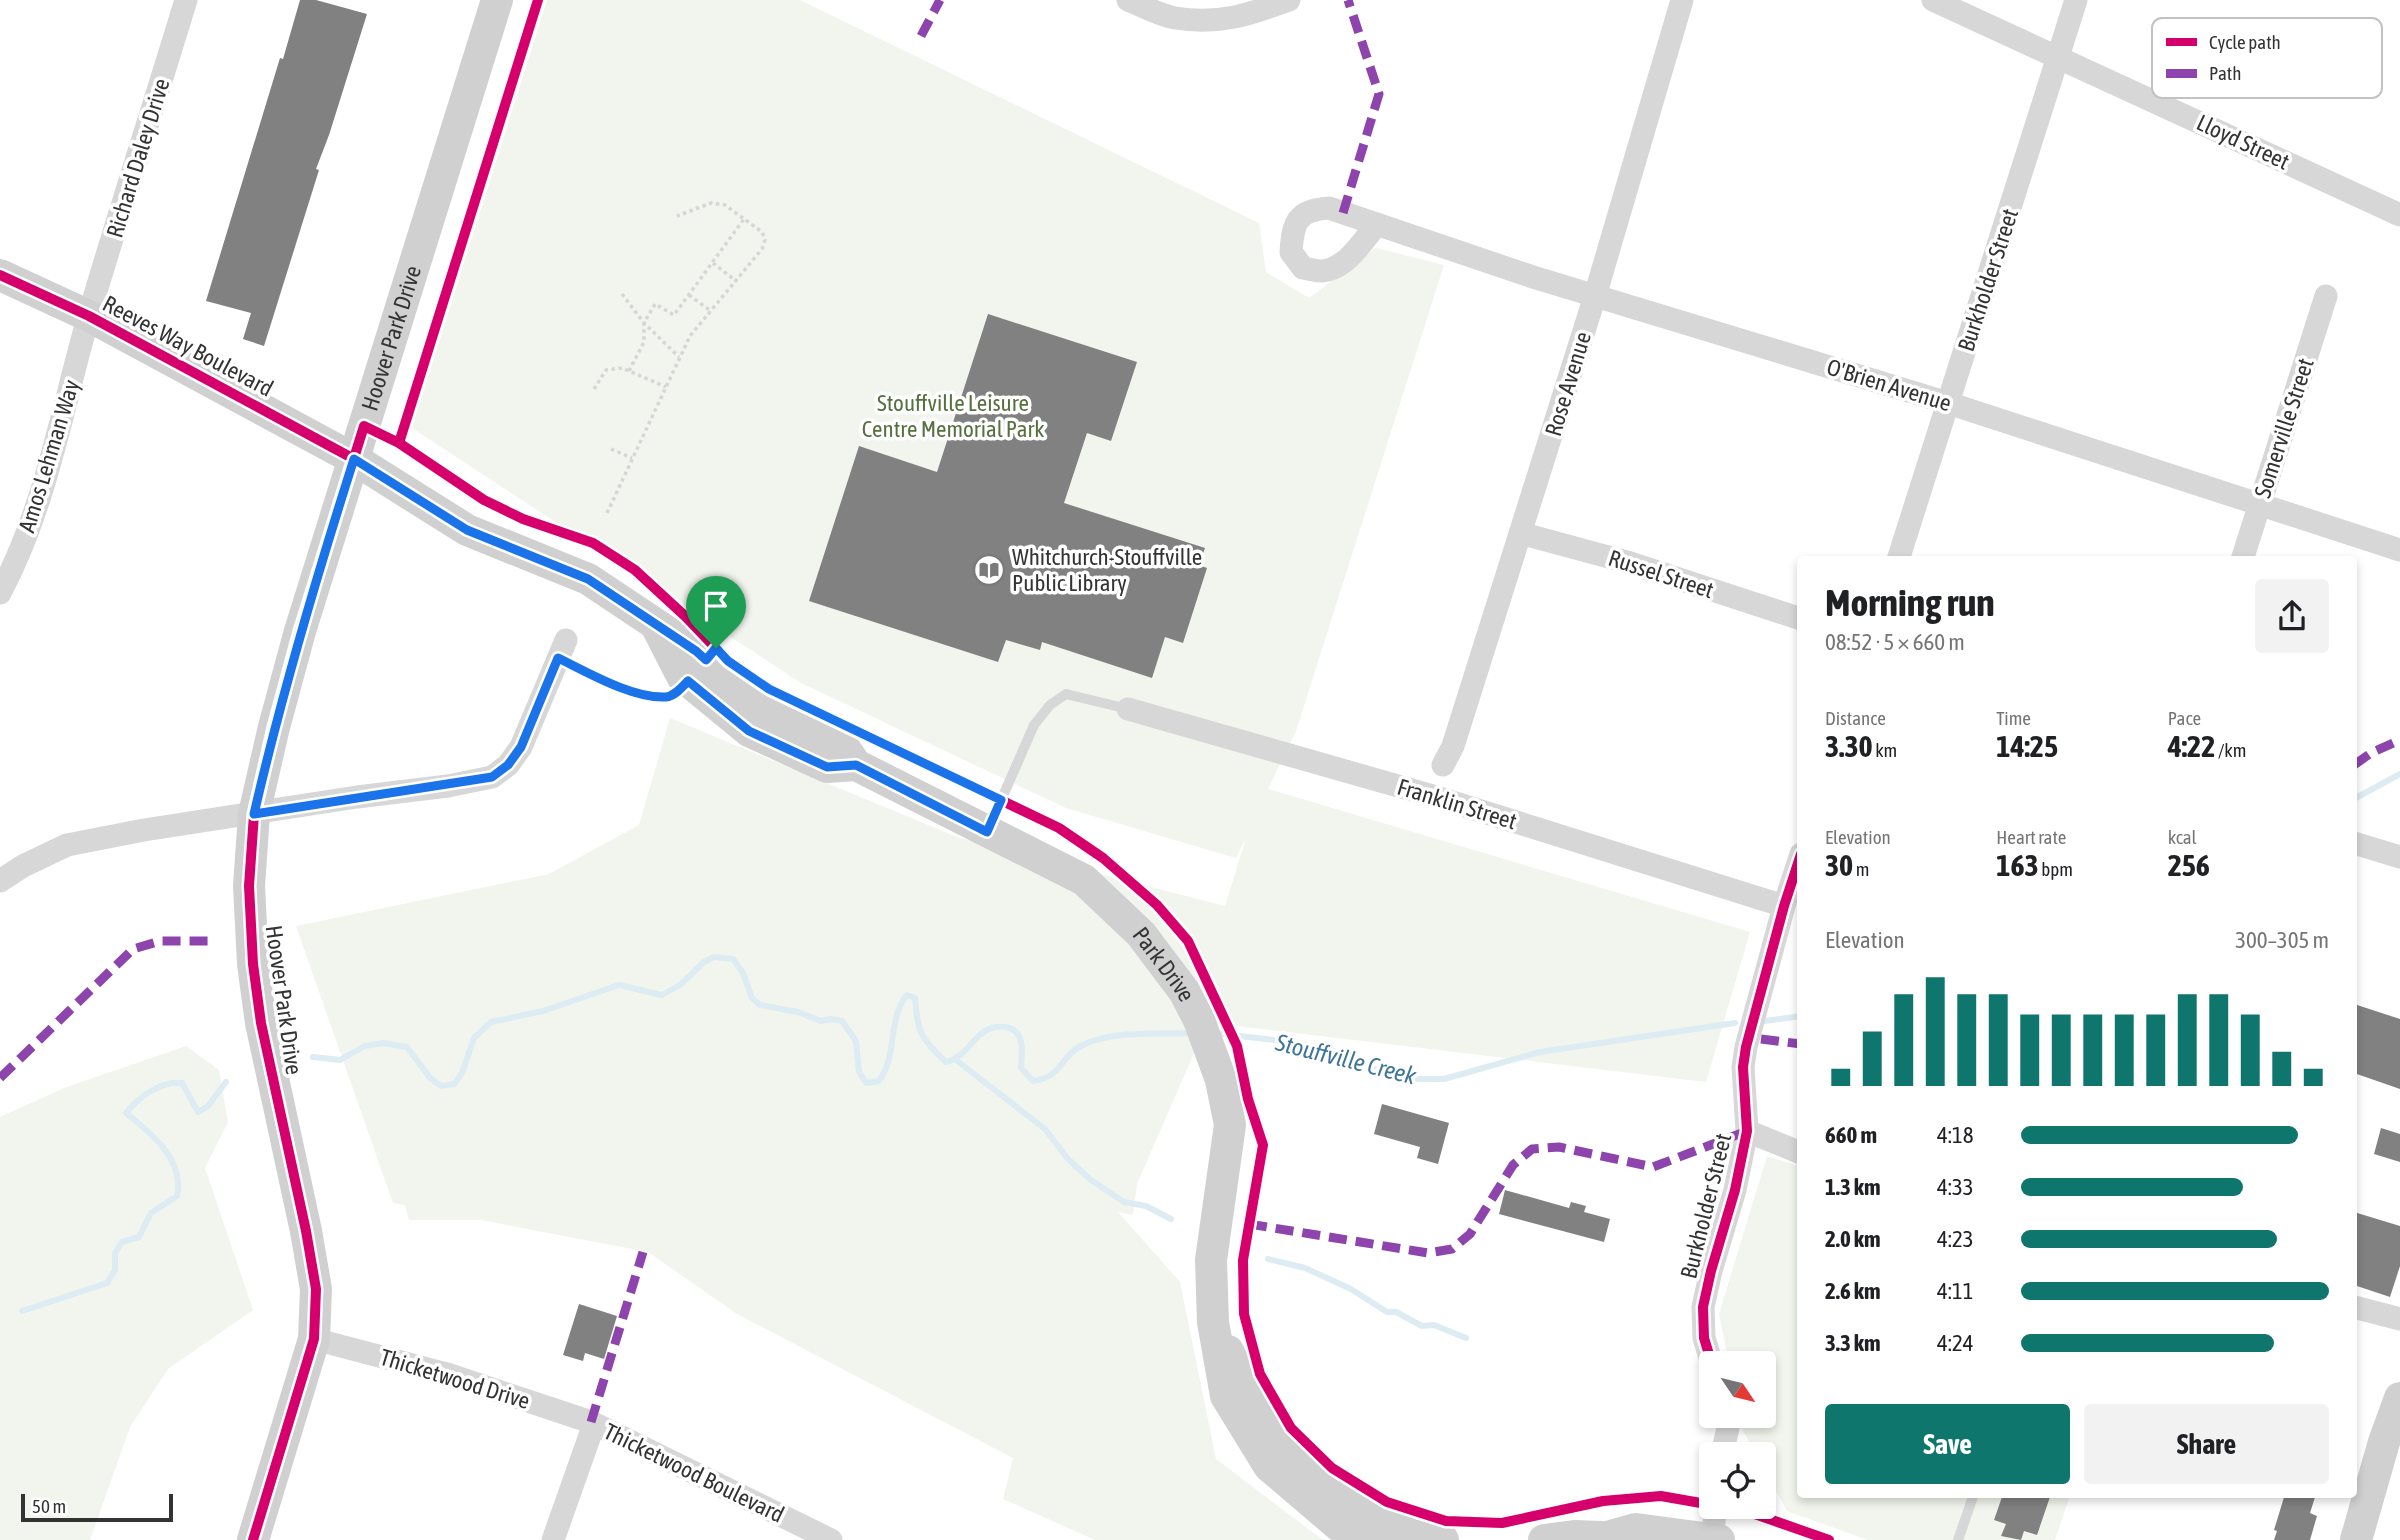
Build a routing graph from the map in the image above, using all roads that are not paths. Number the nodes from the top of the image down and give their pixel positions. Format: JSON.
{"nodes":[{"id":1,"x":186,"y":0,"type":"edge"},
{"id":2,"x":497,"y":0,"type":"edge"},
{"id":3,"x":1128,"y":0,"type":"edge"},
{"id":4,"x":1289,"y":0,"type":"edge"},
{"id":5,"x":1682,"y":0,"type":"edge"},
{"id":6,"x":1933,"y":0,"type":"edge"},
{"id":7,"x":2076,"y":0,"type":"edge"},
{"id":8,"x":2057,"y":58,"type":"junction"},
{"id":9,"x":2400,"y":215,"type":"edge"},
{"id":10,"x":1377,"y":224,"type":"dead end"},
{"id":11,"x":0,"y":275,"type":"edge"},
{"id":12,"x":1595,"y":296,"type":"junction"},
{"id":13,"x":2326,"y":296,"type":"dead end"},
{"id":14,"x":89,"y":316,"type":"junction"},
{"id":15,"x":1948,"y":403,"type":"junction"},
{"id":16,"x":354,"y":459,"type":"junction"},
{"id":17,"x":2259,"y":506,"type":"junction"},
{"id":18,"x":1520,"y":533,"type":"junction"},
{"id":19,"x":2400,"y":550,"type":"edge"},
{"id":20,"x":1899,"y":556,"type":"edge"},
{"id":21,"x":2243,"y":556,"type":"edge"},
{"id":22,"x":0,"y":593,"type":"edge"},
{"id":23,"x":1797,"y":618,"type":"edge"},
{"id":24,"x":657,"y":626,"type":"junction"},
{"id":25,"x":562,"y":649,"type":"road end"},
{"id":26,"x":1128,"y":709,"type":"joint"},
{"id":27,"x":856,"y":765,"type":"junction"},
{"id":28,"x":1443,"y":765,"type":"dead end"},
{"id":29,"x":254,"y":814,"type":"junction"},
{"id":30,"x":987,"y":832,"type":"junction"},
{"id":31,"x":2357,"y":844,"type":"edge"},
{"id":32,"x":2400,"y":857,"type":"edge"},
{"id":33,"x":1797,"y":866,"type":"edge"},
{"id":34,"x":0,"y":881,"type":"edge"},
{"id":35,"x":1784,"y":906,"type":"junction"},
{"id":36,"x":1746,"y":1131,"type":"junction"},
{"id":37,"x":1797,"y":1151,"type":"edge"},
{"id":38,"x":2357,"y":1308,"type":"edge"},
{"id":39,"x":2400,"y":1319,"type":"edge"},
{"id":40,"x":1213,"y":1322,"type":"junction"},
{"id":41,"x":314,"y":1339,"type":"junction"},
{"id":42,"x":1708,"y":1351,"type":"edge"},
{"id":43,"x":2400,"y":1398,"type":"edge"},
{"id":44,"x":594,"y":1424,"type":"junction"},
{"id":45,"x":1973,"y":1498,"type":"edge"},
{"id":46,"x":1715,"y":1519,"type":"edge"},
{"id":47,"x":1599,"y":1539,"type":"edge"},
{"id":48,"x":1716,"y":1539,"type":"edge"},
{"id":49,"x":253,"y":1540,"type":"edge"},
{"id":50,"x":553,"y":1540,"type":"edge"},
{"id":51,"x":831,"y":1540,"type":"edge"},
{"id":52,"x":1370,"y":1540,"type":"edge"},
{"id":53,"x":1443,"y":1540,"type":"edge"},
{"id":54,"x":1544,"y":1540,"type":"edge"},
{"id":55,"x":1958,"y":1540,"type":"edge"},
{"id":56,"x":2356,"y":1540,"type":"edge"}],
"edges":[{"from":1,"to":14,"type":"street","name":"Richard Daley Drive"},
{"from":2,"to":16,"type":"street","name":"Hoover Park Drive"},
{"from":3,"to":4,"type":"street"},
{"from":5,"to":12,"type":"street","name":"Rose Avenue"},
{"from":6,"to":8,"type":"street","name":"Lloyd Street"},
{"from":7,"to":8,"type":"street","name":"Burkholder Street"},
{"from":8,"to":9,"type":"street","name":"Lloyd Street"},
{"from":8,"to":15,"type":"street","name":"Burkholder Street"},
{"from":10,"to":12,"type":"street","name":"O'Brien Avenue"},
{"from":11,"to":14,"type":"street","name":"Reeves Way Boulevard"},
{"from":12,"to":15,"type":"street","name":"O'Brien Avenue"},
{"from":12,"to":18,"type":"street","name":"Rose Avenue"},
{"from":13,"to":17,"type":"street","name":"Somerville Street"},
{"from":14,"to":16,"type":"street","name":"Reeves Way Boulevard"},
{"from":14,"to":22,"type":"street","name":"Amos Lehman Way"},
{"from":15,"to":17,"type":"street","name":"O'Brien Avenue"},
{"from":15,"to":20,"type":"street","name":"Burkholder Street"},
{"from":16,"to":24,"type":"street","name":"Park Drive"},
{"from":16,"to":29,"type":"street","name":"Hoover Park Drive"},
{"from":17,"to":19,"type":"street","name":"O'Brien Avenue"},
{"from":17,"to":21,"type":"street","name":"Somerville Street"},
{"from":18,"to":23,"type":"street","name":"Russel Street"},
{"from":18,"to":28,"type":"street","name":"Rose Avenue"},
{"from":24,"to":27,"type":"street","name":"Park Drive"},
{"from":24,"to":27,"type":"street","name":"Park Drive"},
{"from":25,"to":29,"type":"street"},
{"from":26,"to":30,"type":"lane"},
{"from":26,"to":35,"type":"street","name":"Franklin Street"},
{"from":27,"to":30,"type":"street","name":"Park Drive"},
{"from":29,"to":34,"type":"street"},
{"from":29,"to":41,"type":"street","name":"Hoover Park Drive"},
{"from":30,"to":40,"type":"street","name":"Park Drive"},
{"from":31,"to":32,"type":"street"},
{"from":33,"to":35,"type":"street","name":"Burkholder Street"},
{"from":35,"to":36,"type":"street","name":"Burkholder Street"},
{"from":36,"to":37,"type":"street"},
{"from":36,"to":42,"type":"street","name":"Burkholder Street"},
{"from":38,"to":39,"type":"street"},
{"from":40,"to":52,"type":"street","name":"Park Drive"},
{"from":40,"to":53,"type":"street","name":"Park Drive"},
{"from":41,"to":44,"type":"street","name":"Thicketwood Drive"},
{"from":41,"to":49,"type":"street","name":"Hoover Park Drive"},
{"from":43,"to":56,"type":"street"},
{"from":44,"to":50,"type":"street"},
{"from":44,"to":51,"type":"street","name":"Thicketwood Boulevard"},
{"from":45,"to":55,"type":"lane"},
{"from":46,"to":48,"type":"street"},
{"from":47,"to":48,"type":"street"},
{"from":47,"to":54,"type":"street"}]}
